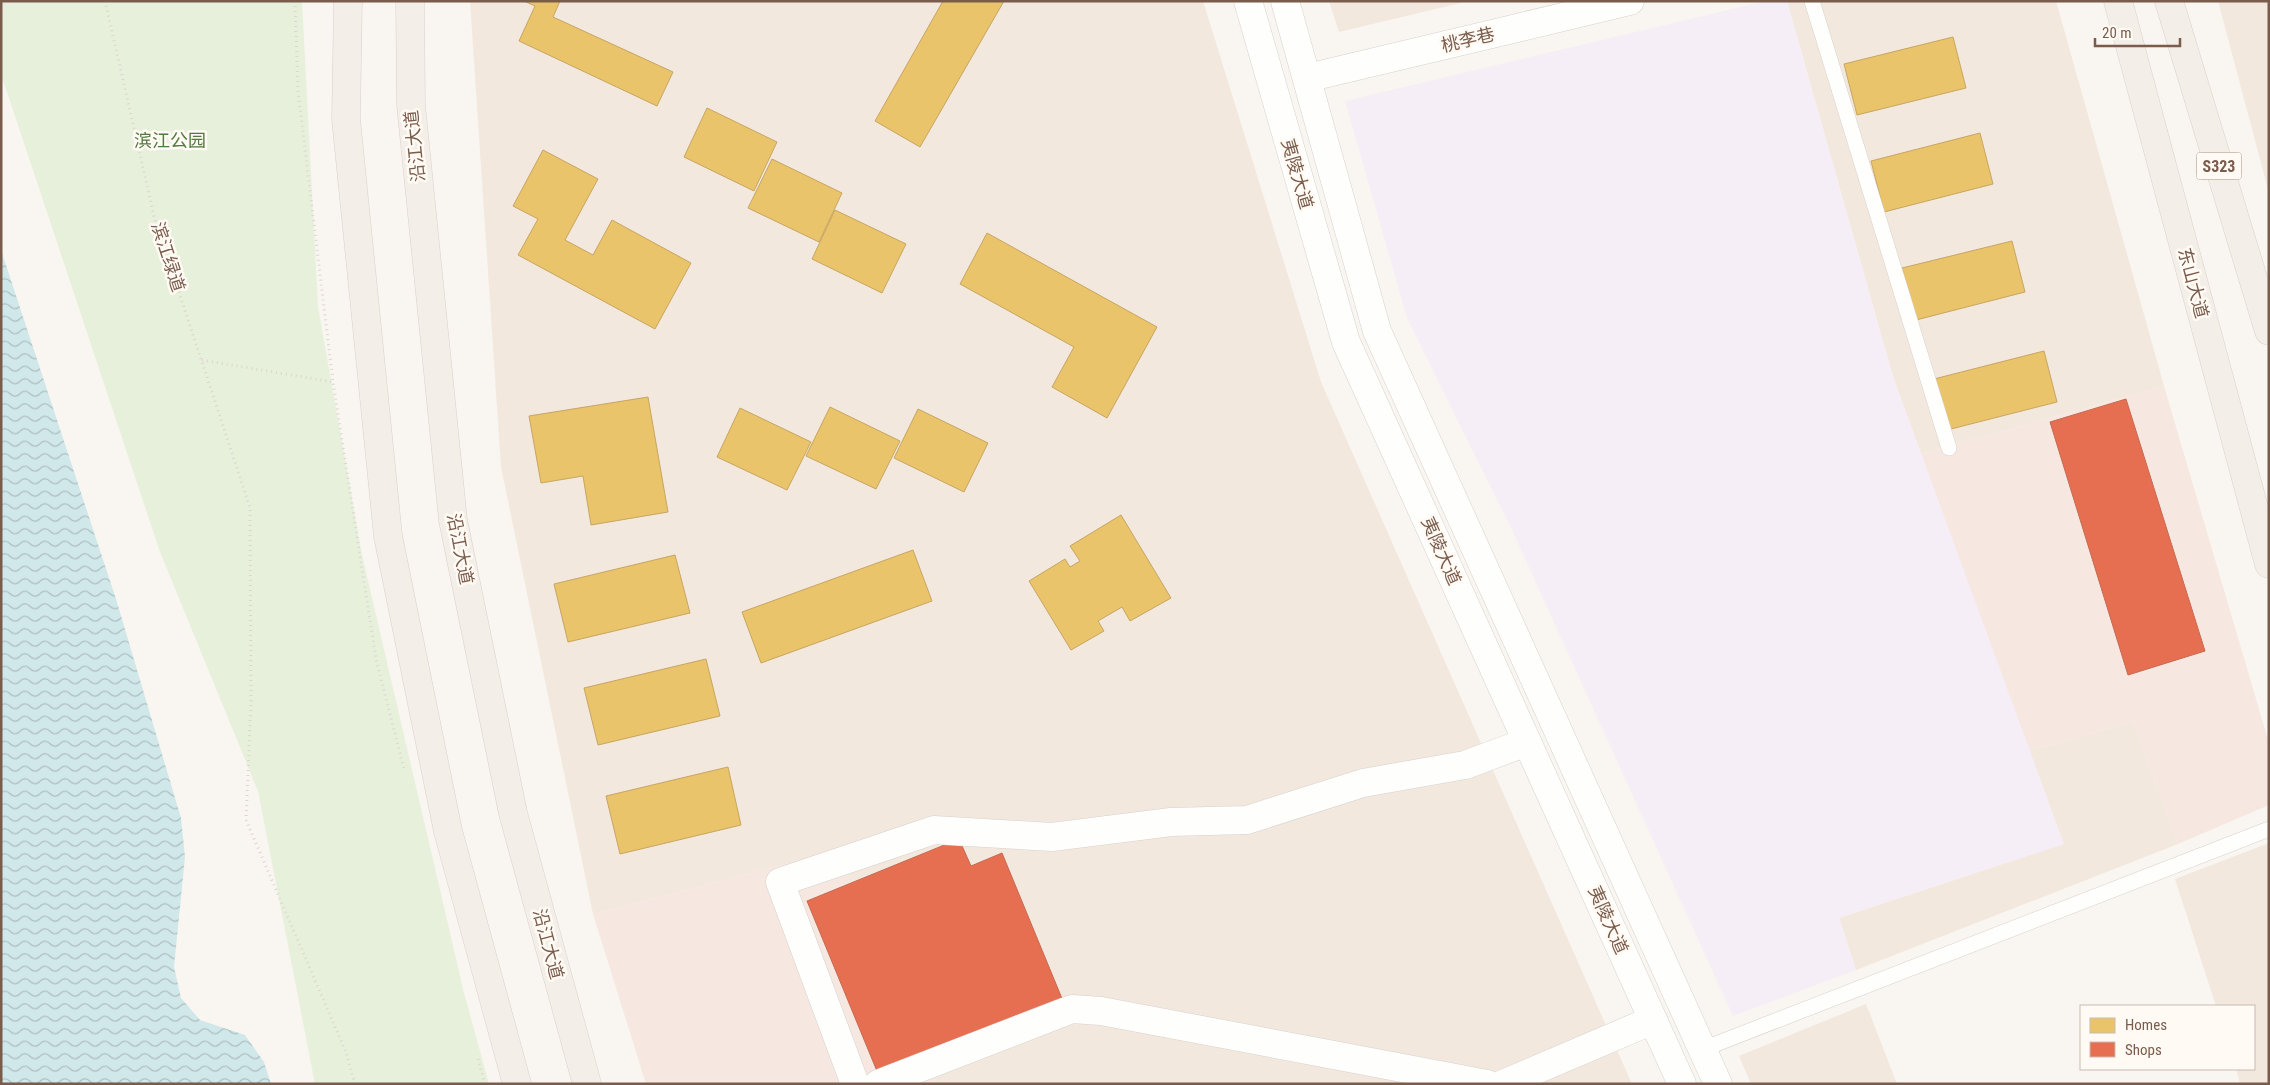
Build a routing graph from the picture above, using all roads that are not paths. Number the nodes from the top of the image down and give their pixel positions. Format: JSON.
{"nodes":[{"id":1,"x":348,"y":1,"type":"edge"},
{"id":2,"x":410,"y":1,"type":"edge"},
{"id":3,"x":1248,"y":1,"type":"edge"},
{"id":4,"x":1285,"y":1,"type":"edge"},
{"id":5,"x":1630,"y":1,"type":"edge"},
{"id":6,"x":1812,"y":1,"type":"edge"},
{"id":7,"x":2118,"y":1,"type":"edge"},
{"id":8,"x":2169,"y":1,"type":"edge"},
{"id":9,"x":1307,"y":78,"type":"junction"},
{"id":10,"x":2269,"y":331,"type":"edge"},
{"id":11,"x":1949,"y":448,"type":"dead end"},
{"id":12,"x":2269,"y":564,"type":"edge"},
{"id":13,"x":1527,"y":742,"type":"junction"},
{"id":14,"x":2269,"y":829,"type":"edge"},
{"id":15,"x":1653,"y":1020,"type":"junction"},
{"id":16,"x":1702,"y":1049,"type":"junction"},
{"id":17,"x":517,"y":1084,"type":"edge"},
{"id":18,"x":587,"y":1084,"type":"edge"},
{"id":19,"x":855,"y":1084,"type":"edge"},
{"id":20,"x":878,"y":1084,"type":"edge"},
{"id":21,"x":1487,"y":1084,"type":"edge"},
{"id":22,"x":1503,"y":1084,"type":"edge"},
{"id":23,"x":1682,"y":1084,"type":"edge"},
{"id":24,"x":1718,"y":1084,"type":"edge"}],
"edges":[{"from":1,"to":17,"type":"main road"},
{"from":2,"to":18,"type":"main road","name":"沿江大道"},
{"from":3,"to":13,"type":"main road","name":"夷陵大道"},
{"from":4,"to":9,"type":"main road","name":"夷陵大道"},
{"from":5,"to":9,"type":"main road","name":"桃李巷"},
{"from":6,"to":11,"type":"lane"},
{"from":7,"to":12,"type":"main road","name":"东山大道"},
{"from":8,"to":10,"type":"main road","number":"S323"},
{"from":9,"to":16,"type":"main road","name":"夷陵大道"},
{"from":13,"to":15,"type":"main road","name":"夷陵大道"},
{"from":13,"to":19,"type":"main road"},
{"from":14,"to":16,"type":"lane"},
{"from":15,"to":22,"type":"main road"},
{"from":15,"to":23,"type":"main road","name":"夷陵大道"},
{"from":16,"to":24,"type":"main road","name":"夷陵大道"},
{"from":20,"to":21,"type":"main road"}]}
